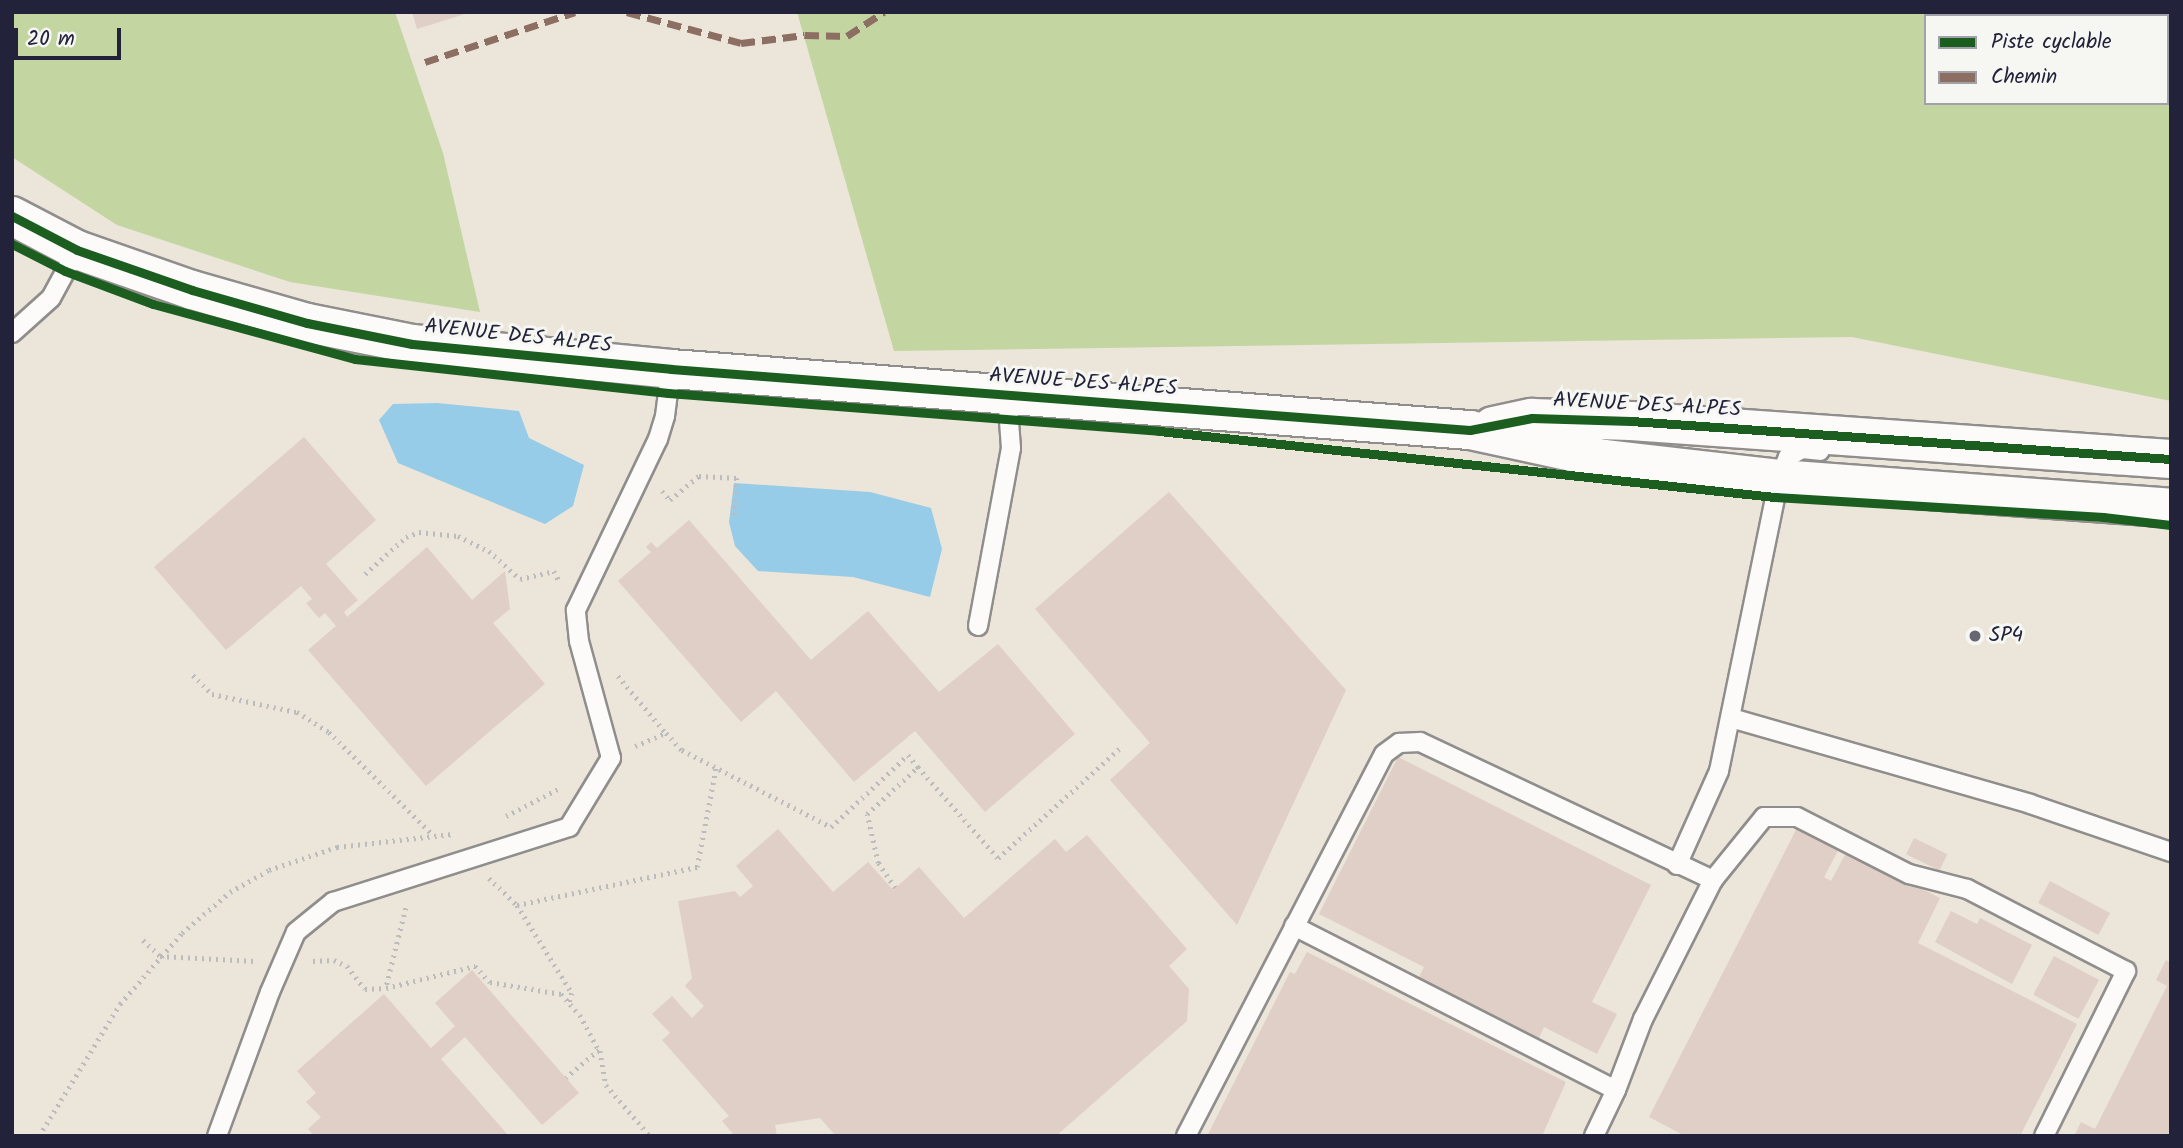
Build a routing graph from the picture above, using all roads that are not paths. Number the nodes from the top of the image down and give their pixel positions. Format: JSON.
{"nodes":[{"id":1,"x":12,"y":216,"type":"edge"},
{"id":2,"x":77,"y":250,"type":"junction"},
{"id":3,"x":12,"y":333,"type":"edge"},
{"id":4,"x":671,"y":369,"type":"junction"},
{"id":5,"x":1007,"y":395,"type":"junction"},
{"id":6,"x":1470,"y":430,"type":"junction"},
{"id":7,"x":2023,"y":448,"type":"junction"},
{"id":8,"x":2171,"y":460,"type":"edge"},
{"id":9,"x":1779,"y":479,"type":"junction"},
{"id":10,"x":2171,"y":508,"type":"edge"},
{"id":11,"x":978,"y":626,"type":"dead end"},
{"id":12,"x":1731,"y":718,"type":"junction"},
{"id":13,"x":2171,"y":852,"type":"edge"},
{"id":14,"x":1677,"y":865,"type":"junction"},
{"id":15,"x":1713,"y":880,"type":"junction"},
{"id":16,"x":1294,"y":926,"type":"junction"},
{"id":17,"x":1616,"y":1090,"type":"junction"},
{"id":18,"x":1598,"y":1134,"type":"edge"},
{"id":19,"x":218,"y":1136,"type":"edge"},
{"id":20,"x":1186,"y":1136,"type":"edge"},
{"id":21,"x":2044,"y":1136,"type":"edge"}],
"edges":[{"from":1,"to":2,"type":"main road","name":"AVENUE DES ALPES"},
{"from":2,"to":3,"type":"lane"},
{"from":2,"to":4,"type":"main road","name":"AVENUE DES ALPES"},
{"from":4,"to":5,"type":"main road","name":"AVENUE DES ALPES"},
{"from":4,"to":19,"type":"lane"},
{"from":5,"to":6,"type":"main road","name":"AVENUE DES ALPES"},
{"from":5,"to":11,"type":"lane"},
{"from":6,"to":7,"type":"main road","name":"AVENUE DES ALPES"},
{"from":6,"to":9,"type":"main road","name":"AVENUE DES ALPES"},
{"from":7,"to":8,"type":"main road","name":"AVENUE DES ALPES"},
{"from":7,"to":9,"type":"lane"},
{"from":9,"to":10,"type":"main road","name":"AVENUE DES ALPES"},
{"from":9,"to":12,"type":"lane"},
{"from":12,"to":13,"type":"lane"},
{"from":12,"to":14,"type":"lane"},
{"from":14,"to":15,"type":"lane"},
{"from":14,"to":16,"type":"lane"},
{"from":15,"to":17,"type":"lane"},
{"from":15,"to":21,"type":"lane"},
{"from":16,"to":17,"type":"lane"},
{"from":16,"to":20,"type":"lane"},
{"from":17,"to":18,"type":"lane"}]}
